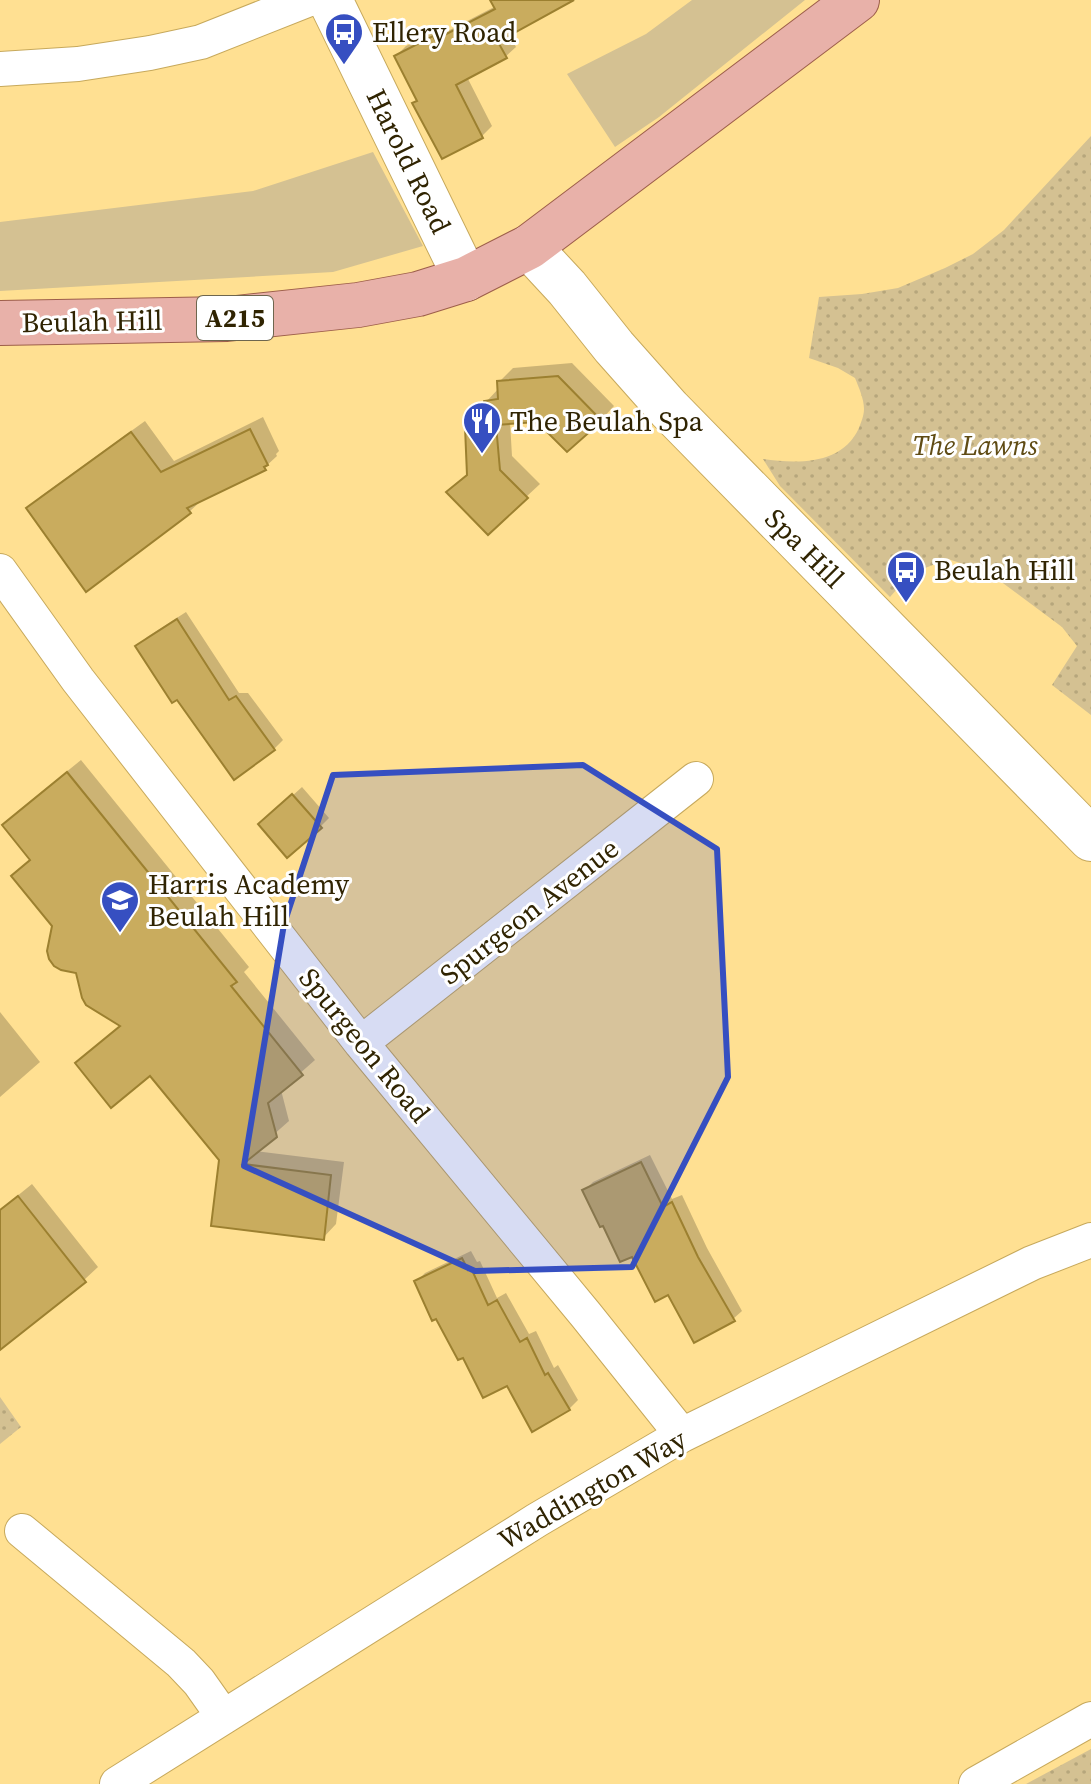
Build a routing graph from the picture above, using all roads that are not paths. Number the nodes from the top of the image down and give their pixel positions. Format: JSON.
{"nodes":[{"id":1,"x":307,"y":0,"type":"edge"},
{"id":2,"x":330,"y":0,"type":"edge"},
{"id":3,"x":857,"y":0,"type":"edge"},
{"id":4,"x":0,"y":69,"type":"edge"},
{"id":5,"x":529,"y":247,"type":"junction"},
{"id":6,"x":466,"y":279,"type":"junction"},
{"id":7,"x":0,"y":323,"type":"edge"},
{"id":8,"x":0,"y":571,"type":"edge"},
{"id":9,"x":696,"y":779,"type":"dead end"},
{"id":10,"x":1091,"y":839,"type":"edge"},
{"id":11,"x":361,"y":1043,"type":"junction"},
{"id":12,"x":1091,"y":1240,"type":"edge"},
{"id":13,"x":682,"y":1435,"type":"junction"},
{"id":14,"x":22,"y":1531,"type":"dead end"},
{"id":15,"x":223,"y":1716,"type":"junction"},
{"id":16,"x":1091,"y":1719,"type":"edge"},
{"id":17,"x":117,"y":1784,"type":"edge"},
{"id":18,"x":976,"y":1784,"type":"edge"}],
"edges":[{"from":1,"to":4,"type":"street"},
{"from":2,"to":6,"type":"street","name":"Harold Road"},
{"from":3,"to":5,"type":"main road","name":"Beulah Hill","number":"A215"},
{"from":5,"to":6,"type":"main road","name":"Beulah Hill","number":"A215"},
{"from":5,"to":10,"type":"street","name":"Spa Hill"},
{"from":6,"to":7,"type":"main road","name":"Beulah Hill","number":"A215"},
{"from":8,"to":11,"type":"street","name":"Spurgeon Road"},
{"from":9,"to":11,"type":"street","name":"Spurgeon Avenue"},
{"from":11,"to":13,"type":"street","name":"Spurgeon Road"},
{"from":12,"to":13,"type":"street","name":"Waddington Way"},
{"from":13,"to":15,"type":"street","name":"Waddington Way"},
{"from":14,"to":15,"type":"street"},
{"from":15,"to":17,"type":"street","name":"Waddington Way"},
{"from":16,"to":18,"type":"street"}]}
